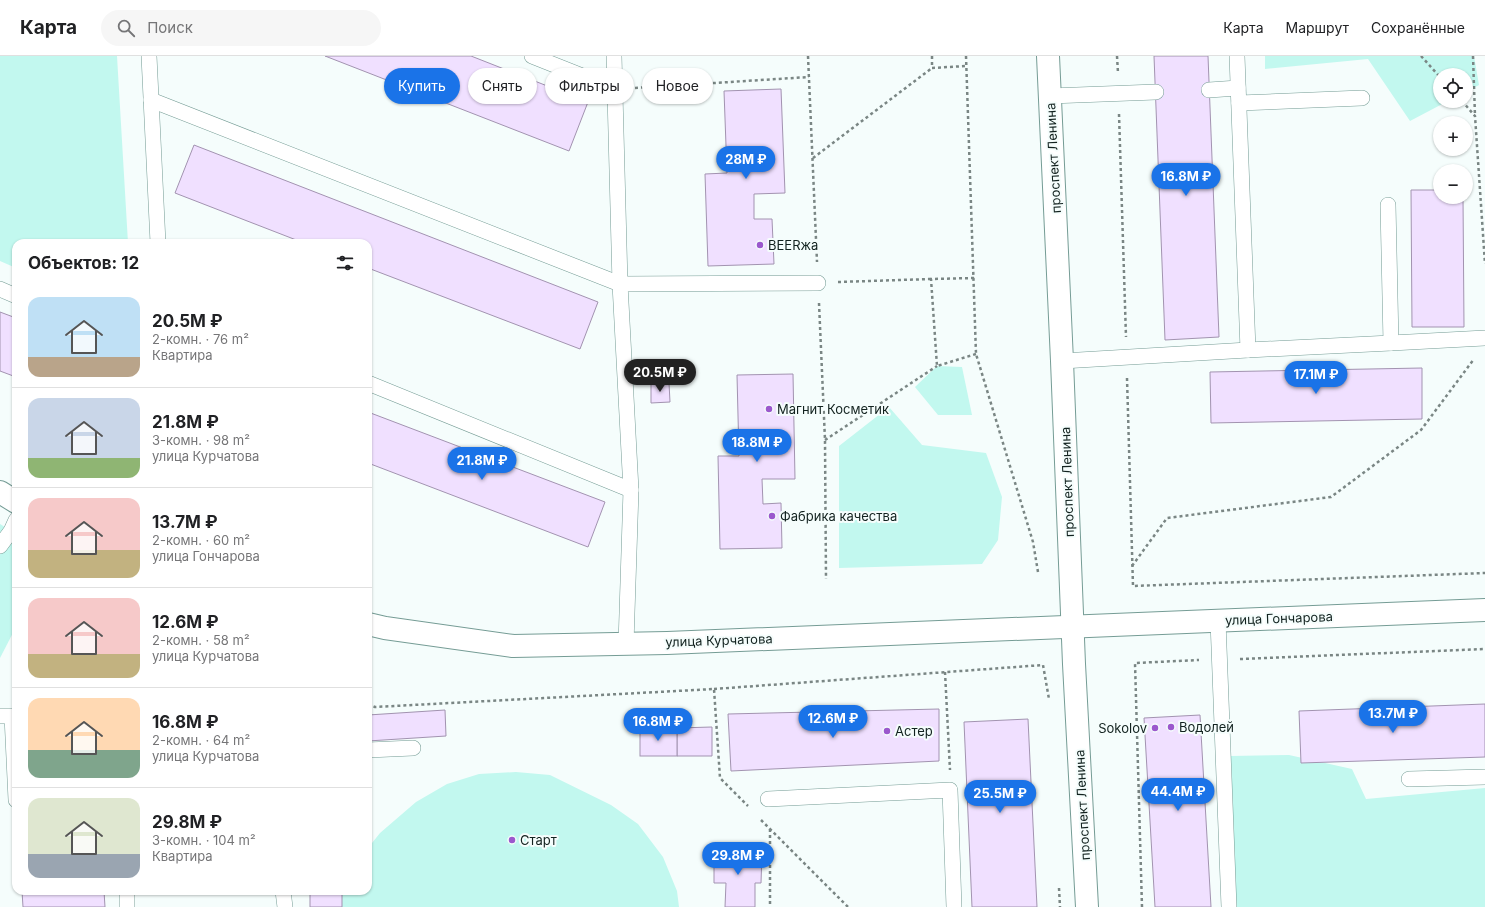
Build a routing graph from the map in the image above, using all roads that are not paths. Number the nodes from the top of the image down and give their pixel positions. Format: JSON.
{"nodes":[{"id":1,"x":149,"y":56,"type":"edge"},
{"id":2,"x":532,"y":56,"type":"edge"},
{"id":3,"x":614,"y":56,"type":"edge"},
{"id":4,"x":1048,"y":56,"type":"edge"},
{"id":5,"x":1237,"y":56,"type":"edge"},
{"id":6,"x":562,"y":68,"type":"edge"},
{"id":7,"x":614,"y":68,"type":"edge"},
{"id":8,"x":1238,"y":88,"type":"junction"},
{"id":9,"x":1209,"y":90,"type":"dead end"},
{"id":10,"x":1156,"y":92,"type":"dead end"},
{"id":11,"x":1050,"y":96,"type":"junction"},
{"id":12,"x":1362,"y":98,"type":"dead end"},
{"id":13,"x":151,"y":100,"type":"junction"},
{"id":14,"x":615,"y":104,"type":"edge"},
{"id":15,"x":1238,"y":104,"type":"junction"},
{"id":16,"x":1388,"y":204,"type":"dead end"},
{"id":17,"x":158,"y":239,"type":"edge"},
{"id":18,"x":818,"y":282,"type":"road end"},
{"id":19,"x":620,"y":284,"type":"junction"},
{"id":20,"x":0,"y":289,"type":"edge"},
{"id":21,"x":12,"y":294,"type":"edge"},
{"id":22,"x":1485,"y":338,"type":"edge"},
{"id":23,"x":1391,"y":343,"type":"junction"},
{"id":24,"x":1248,"y":350,"type":"junction"},
{"id":25,"x":1062,"y":361,"type":"junction"},
{"id":26,"x":372,"y":385,"type":"edge"},
{"id":27,"x":631,"y":490,"type":"junction"},
{"id":28,"x":0,"y":492,"type":"edge"},
{"id":29,"x":12,"y":500,"type":"edge"},
{"id":30,"x":12,"y":529,"type":"edge"},
{"id":31,"x":0,"y":546,"type":"edge"},
{"id":32,"x":1485,"y":610,"type":"edge"},
{"id":33,"x":1218,"y":620,"type":"junction"},
{"id":34,"x":372,"y":625,"type":"edge"},
{"id":35,"x":1072,"y":626,"type":"junction"},
{"id":36,"x":626,"y":644,"type":"junction"},
{"id":37,"x":0,"y":716,"type":"edge"},
{"id":38,"x":12,"y":716,"type":"edge"},
{"id":39,"x":412,"y":748,"type":"dead end"},
{"id":40,"x":372,"y":750,"type":"edge"},
{"id":41,"x":1485,"y":777,"type":"edge"},
{"id":42,"x":1409,"y":779,"type":"dead end"},
{"id":43,"x":768,"y":799,"type":"dead end"},
{"id":44,"x":127,"y":895,"type":"edge"},
{"id":45,"x":284,"y":895,"type":"edge"},
{"id":46,"x":127,"y":907,"type":"edge"},
{"id":47,"x":285,"y":907,"type":"edge"},
{"id":48,"x":954,"y":907,"type":"edge"},
{"id":49,"x":1087,"y":907,"type":"edge"},
{"id":50,"x":1229,"y":907,"type":"edge"}],
"edges":[{"from":1,"to":13,"type":"lane"},
{"from":2,"to":6,"type":"lane"},
{"from":3,"to":7,"type":"lane"},
{"from":4,"to":11,"type":"street","name":"проспект Ленина"},
{"from":5,"to":8,"type":"lane"},
{"from":8,"to":9,"type":"lane"},
{"from":8,"to":15,"type":"lane"},
{"from":10,"to":11,"type":"lane"},
{"from":11,"to":25,"type":"street","name":"проспект Ленина"},
{"from":12,"to":15,"type":"lane"},
{"from":13,"to":17,"type":"lane"},
{"from":13,"to":19,"type":"lane"},
{"from":14,"to":19,"type":"lane"},
{"from":15,"to":24,"type":"lane"},
{"from":16,"to":23,"type":"lane"},
{"from":18,"to":19,"type":"lane"},
{"from":19,"to":27,"type":"lane"},
{"from":20,"to":21,"type":"lane"},
{"from":22,"to":23,"type":"lane"},
{"from":23,"to":24,"type":"lane"},
{"from":24,"to":25,"type":"lane"},
{"from":25,"to":35,"type":"street","name":"проспект Ленина"},
{"from":26,"to":27,"type":"lane"},
{"from":27,"to":36,"type":"lane"},
{"from":28,"to":29,"type":"street"},
{"from":30,"to":31,"type":"lane"},
{"from":32,"to":33,"type":"street","name":"улица Гончарова"},
{"from":33,"to":35,"type":"street","name":"улица Гончарова"},
{"from":33,"to":50,"type":"lane"},
{"from":34,"to":36,"type":"street","name":"улица Курчатова"},
{"from":35,"to":36,"type":"street","name":"улица Курчатова"},
{"from":35,"to":49,"type":"street","name":"проспект Ленина"},
{"from":37,"to":38,"type":"lane"},
{"from":39,"to":40,"type":"lane"},
{"from":41,"to":42,"type":"lane"},
{"from":43,"to":48,"type":"lane"},
{"from":44,"to":46,"type":"lane"},
{"from":45,"to":47,"type":"lane"}]}
